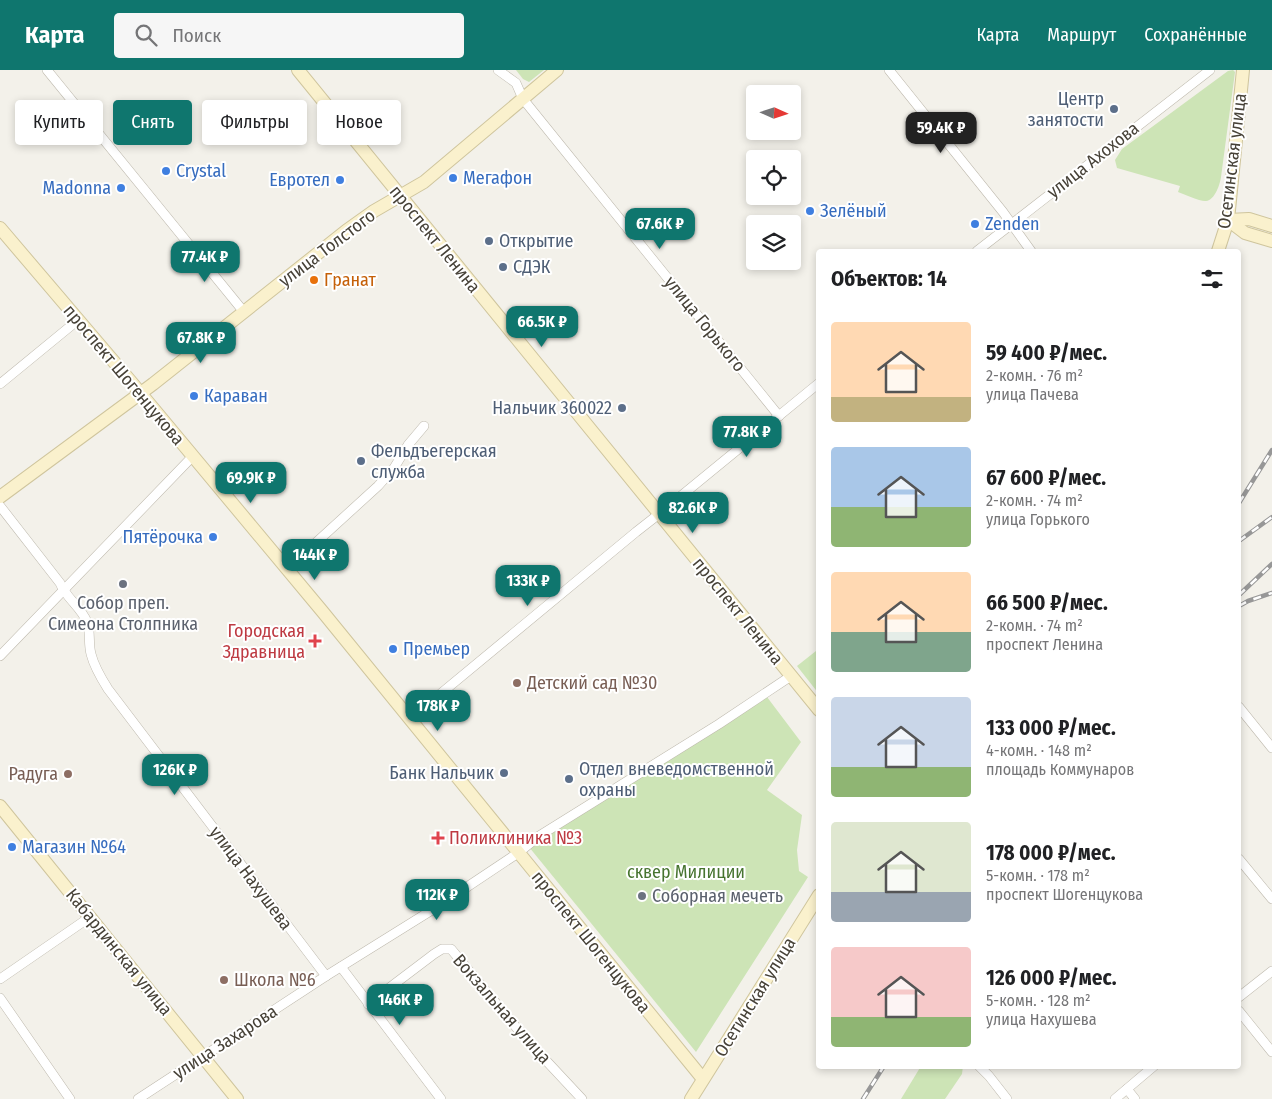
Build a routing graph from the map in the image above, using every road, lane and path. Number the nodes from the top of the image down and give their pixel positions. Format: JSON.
{"nodes":[{"id":1,"x":47,"y":70,"type":"edge"},
{"id":2,"x":298,"y":70,"type":"edge"},
{"id":3,"x":498,"y":70,"type":"edge"},
{"id":4,"x":557,"y":70,"type":"edge"},
{"id":5,"x":889,"y":70,"type":"edge"},
{"id":6,"x":1210,"y":70,"type":"edge"},
{"id":7,"x":1243,"y":70,"type":"edge"},
{"id":8,"x":523,"y":99,"type":"junction"},
{"id":9,"x":400,"y":195,"type":"junction"},
{"id":10,"x":1228,"y":220,"type":"junction"},
{"id":11,"x":1011,"y":224,"type":"junction"},
{"id":12,"x":1272,"y":226,"type":"edge"},
{"id":13,"x":0,"y":228,"type":"edge"},
{"id":14,"x":1272,"y":241,"type":"edge"},
{"id":15,"x":980,"y":249,"type":"edge"},
{"id":16,"x":1030,"y":249,"type":"edge"},
{"id":17,"x":1219,"y":249,"type":"edge"},
{"id":18,"x":244,"y":312,"type":"junction"},
{"id":19,"x":78,"y":320,"type":"junction"},
{"id":20,"x":0,"y":384,"type":"edge"},
{"id":21,"x":816,"y":385,"type":"edge"},
{"id":22,"x":140,"y":393,"type":"junction"},
{"id":23,"x":779,"y":416,"type":"junction"},
{"id":24,"x":424,"y":426,"type":"dead end"},
{"id":25,"x":193,"y":456,"type":"junction"},
{"id":26,"x":0,"y":497,"type":"edge"},
{"id":27,"x":0,"y":506,"type":"edge"},
{"id":28,"x":659,"y":514,"type":"junction"},
{"id":29,"x":287,"y":569,"type":"junction"},
{"id":30,"x":64,"y":592,"type":"junction"},
{"id":31,"x":0,"y":656,"type":"edge"},
{"id":32,"x":791,"y":676,"type":"junction"},
{"id":33,"x":816,"y":706,"type":"edge"},
{"id":34,"x":1241,"y":709,"type":"edge"},
{"id":35,"x":410,"y":719,"type":"junction"},
{"id":36,"x":1272,"y":748,"type":"edge"},
{"id":37,"x":0,"y":806,"type":"edge"},
{"id":38,"x":518,"y":853,"type":"junction"},
{"id":39,"x":1241,"y":861,"type":"edge"},
{"id":40,"x":816,"y":900,"type":"edge"},
{"id":41,"x":1272,"y":900,"type":"edge"},
{"id":42,"x":90,"y":917,"type":"junction"},
{"id":43,"x":341,"y":967,"type":"junction"},
{"id":44,"x":1272,"y":971,"type":"edge"},
{"id":45,"x":326,"y":976,"type":"junction"},
{"id":46,"x":0,"y":979,"type":"edge"},
{"id":47,"x":1241,"y":995,"type":"edge"},
{"id":48,"x":0,"y":998,"type":"edge"},
{"id":49,"x":368,"y":1004,"type":"junction"},
{"id":50,"x":1241,"y":1013,"type":"edge"},
{"id":51,"x":1272,"y":1052,"type":"edge"},
{"id":52,"x":203,"y":1056,"type":"junction"},
{"id":53,"x":982,"y":1069,"type":"edge"},
{"id":54,"x":1150,"y":1069,"type":"edge"},
{"id":55,"x":703,"y":1079,"type":"junction"},
{"id":56,"x":1127,"y":1089,"type":"junction"},
{"id":57,"x":70,"y":1099,"type":"edge"},
{"id":58,"x":138,"y":1099,"type":"edge"},
{"id":59,"x":237,"y":1099,"type":"edge"},
{"id":60,"x":441,"y":1099,"type":"edge"},
{"id":61,"x":582,"y":1099,"type":"edge"},
{"id":62,"x":690,"y":1099,"type":"edge"},
{"id":63,"x":1007,"y":1099,"type":"edge"},
{"id":64,"x":1115,"y":1099,"type":"edge"},
{"id":65,"x":1135,"y":1099,"type":"edge"}],
"edges":[{"from":1,"to":18,"type":"street"},
{"from":2,"to":9,"type":"main road","name":"проспект Ленина"},
{"from":3,"to":8,"type":"street","name":"улица Горького"},
{"from":4,"to":8,"type":"main road","name":"улица Толстого"},
{"from":5,"to":11,"type":"street"},
{"from":6,"to":11,"type":"street","name":"улица Ахохова"},
{"from":7,"to":10,"type":"main road","name":"Осетинская улица"},
{"from":8,"to":9,"type":"main road","name":"улица Толстого"},
{"from":8,"to":23,"type":"street","name":"улица Горького"},
{"from":9,"to":18,"type":"main road","name":"улица Толстого"},
{"from":9,"to":28,"type":"main road","name":"проспект Ленина"},
{"from":10,"to":12,"type":"main road"},
{"from":10,"to":14,"type":"main road"},
{"from":10,"to":17,"type":"main road","name":"Осетинская улица"},
{"from":11,"to":15,"type":"street","name":"улица Ахохова"},
{"from":11,"to":16,"type":"street"},
{"from":13,"to":19,"type":"main road","name":"проспект Шогенцукова"},
{"from":18,"to":22,"type":"main road","name":"улица Толстого"},
{"from":19,"to":20,"type":"street"},
{"from":19,"to":22,"type":"main road","name":"проспект Шогенцукова"},
{"from":21,"to":23,"type":"street"},
{"from":22,"to":25,"type":"main road","name":"проспект Шогенцукова"},
{"from":22,"to":26,"type":"main road","name":"улица Толстого"},
{"from":23,"to":28,"type":"street"},
{"from":24,"to":29,"type":"street"},
{"from":25,"to":29,"type":"main road","name":"проспект Шогенцукова"},
{"from":25,"to":30,"type":"street"},
{"from":27,"to":30,"type":"street","name":"улица Нахушева"},
{"from":28,"to":32,"type":"main road","name":"проспект Ленина"},
{"from":28,"to":35,"type":"street"},
{"from":29,"to":35,"type":"main road","name":"проспект Шогенцукова"},
{"from":30,"to":31,"type":"street"},
{"from":30,"to":45,"type":"street","name":"улица Нахушева"},
{"from":32,"to":33,"type":"main road","name":"проспект Ленина"},
{"from":32,"to":38,"type":"street","name":"улица Захарова"},
{"from":34,"to":36,"type":"street"},
{"from":35,"to":38,"type":"main road","name":"проспект Шогенцукова"},
{"from":37,"to":42,"type":"main road","name":"Кабардинская улица"},
{"from":38,"to":43,"type":"street","name":"улица Захарова"},
{"from":38,"to":55,"type":"main road","name":"проспект Шогенцукова"},
{"from":39,"to":41,"type":"street"},
{"from":40,"to":55,"type":"main road","name":"Осетинская улица"},
{"from":42,"to":46,"type":"street"},
{"from":42,"to":52,"type":"main road","name":"Кабардинская улица"},
{"from":43,"to":45,"type":"street","name":"улица Захарова"},
{"from":43,"to":49,"type":"street"},
{"from":44,"to":47,"type":"street"},
{"from":45,"to":52,"type":"street","name":"улица Захарова"},
{"from":48,"to":57,"type":"street"},
{"from":49,"to":60,"type":"street"},
{"from":49,"to":61,"type":"street","name":"Вокзальная улица"},
{"from":50,"to":51,"type":"street"},
{"from":52,"to":58,"type":"street","name":"улица Захарова"},
{"from":52,"to":59,"type":"main road","name":"Кабардинская улица"},
{"from":53,"to":63,"type":"street"},
{"from":54,"to":56,"type":"street"},
{"from":55,"to":62,"type":"main road","name":"Осетинская улица"},
{"from":56,"to":64,"type":"street"},
{"from":56,"to":65,"type":"street"}]}
